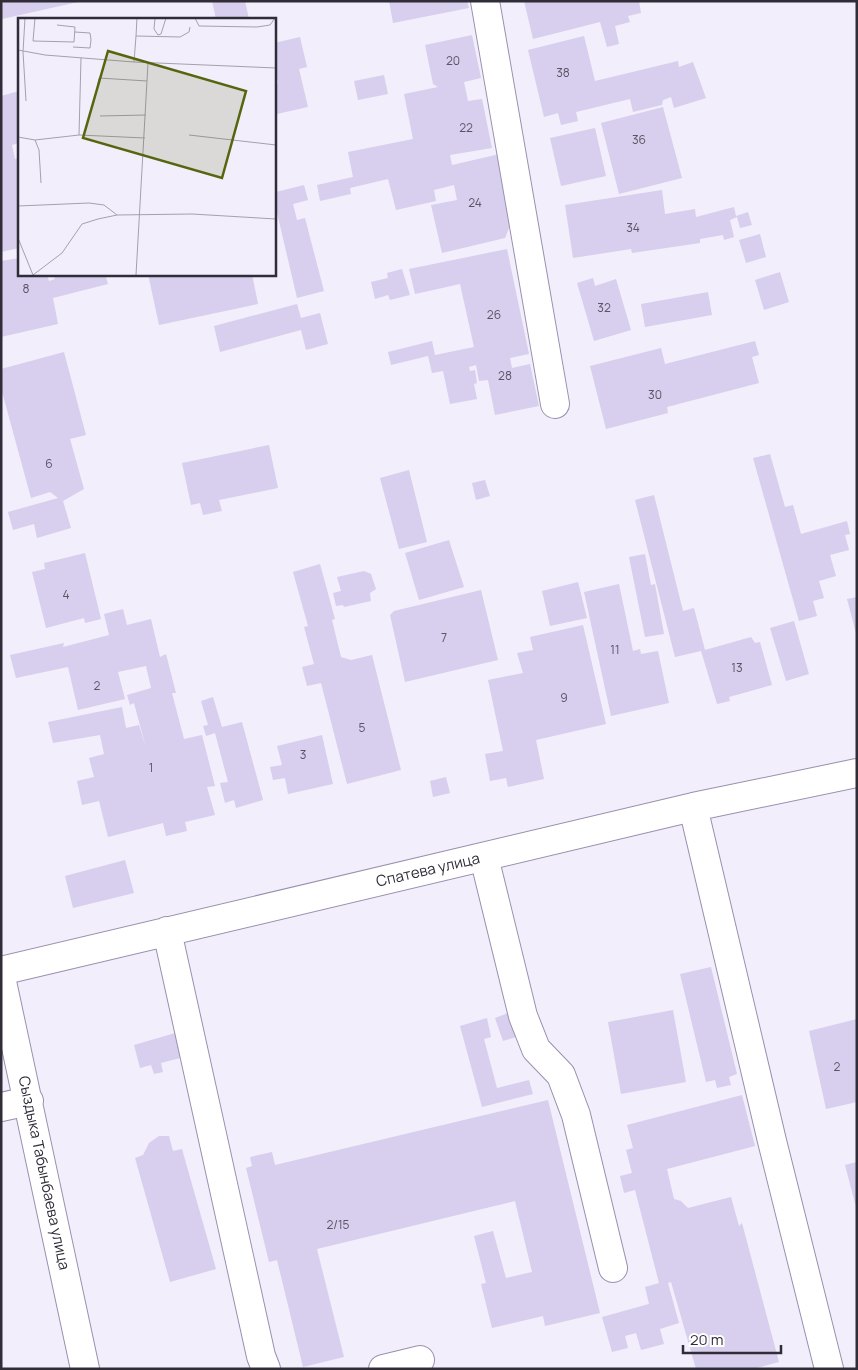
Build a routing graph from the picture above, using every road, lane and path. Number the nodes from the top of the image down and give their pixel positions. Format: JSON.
{"nodes":[{"id":1,"x":485,"y":1,"type":"edge"},
{"id":2,"x":555,"y":404,"type":"dead end"},
{"id":3,"x":857,"y":773,"type":"edge"},
{"id":4,"x":693,"y":807,"type":"junction"},
{"id":5,"x":484,"y":857,"type":"junction"},
{"id":6,"x":167,"y":932,"type":"junction"},
{"id":7,"x":1,"y":971,"type":"edge"},
{"id":8,"x":1,"y":977,"type":"edge"},
{"id":9,"x":29,"y":1101,"type":"junction"},
{"id":10,"x":1,"y":1107,"type":"edge"},
{"id":11,"x":613,"y":1268,"type":"dead end"},
{"id":12,"x":420,"y":1360,"type":"dead end"},
{"id":13,"x":85,"y":1369,"type":"edge"},
{"id":14,"x":266,"y":1369,"type":"edge"},
{"id":15,"x":382,"y":1369,"type":"edge"},
{"id":16,"x":829,"y":1369,"type":"edge"}],
"edges":[{"from":1,"to":2,"type":"street"},
{"from":3,"to":4,"type":"street","name":"Спатева улица"},
{"from":4,"to":5,"type":"street","name":"Спатева улица"},
{"from":4,"to":16,"type":"street"},
{"from":5,"to":6,"type":"street","name":"Спатева улица"},
{"from":5,"to":11,"type":"street"},
{"from":6,"to":7,"type":"street","name":"Спатева улица"},
{"from":6,"to":14,"type":"street"},
{"from":8,"to":9,"type":"street","name":"Сыздыка Табынбаева улица"},
{"from":9,"to":10,"type":"street"},
{"from":9,"to":13,"type":"street","name":"Сыздыка Табынбаева улица"},
{"from":12,"to":15,"type":"street"}]}
